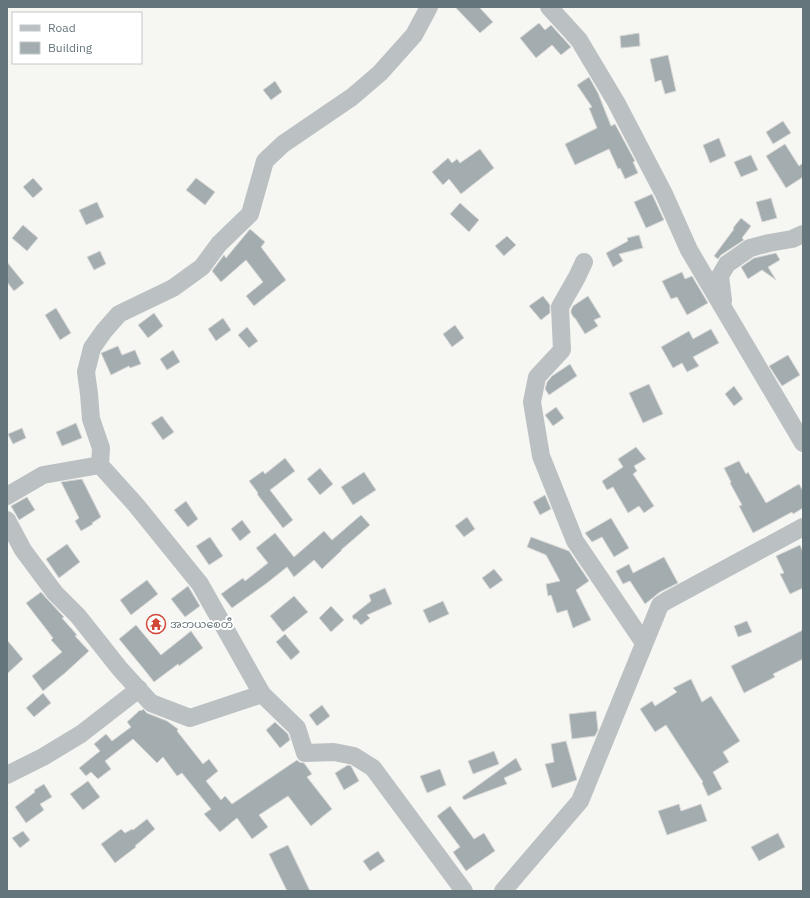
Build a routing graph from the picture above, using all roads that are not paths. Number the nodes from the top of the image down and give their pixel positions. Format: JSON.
{"nodes":[{"id":1,"x":430,"y":7,"type":"edge"},
{"id":2,"x":549,"y":7,"type":"edge"},
{"id":3,"x":803,"y":234,"type":"edge"},
{"id":4,"x":584,"y":262,"type":"dead end"},
{"id":5,"x":720,"y":302,"type":"junction"},
{"id":6,"x":803,"y":443,"type":"edge"},
{"id":7,"x":100,"y":465,"type":"junction"},
{"id":8,"x":7,"y":496,"type":"edge"},
{"id":9,"x":7,"y":520,"type":"edge"},
{"id":10,"x":803,"y":527,"type":"edge"},
{"id":11,"x":644,"y":643,"type":"junction"},
{"id":12,"x":139,"y":689,"type":"junction"},
{"id":13,"x":262,"y":694,"type":"junction"},
{"id":14,"x":7,"y":775,"type":"edge"},
{"id":15,"x":464,"y":891,"type":"edge"},
{"id":16,"x":503,"y":891,"type":"edge"}],
"edges":[{"from":1,"to":7,"type":"street"},
{"from":2,"to":5,"type":"street"},
{"from":3,"to":5,"type":"street"},
{"from":4,"to":11,"type":"street"},
{"from":5,"to":6,"type":"street"},
{"from":7,"to":8,"type":"street"},
{"from":7,"to":13,"type":"street"},
{"from":9,"to":12,"type":"street"},
{"from":10,"to":11,"type":"street"},
{"from":11,"to":16,"type":"street"},
{"from":12,"to":13,"type":"street"},
{"from":12,"to":14,"type":"street"},
{"from":13,"to":15,"type":"street"}]}
